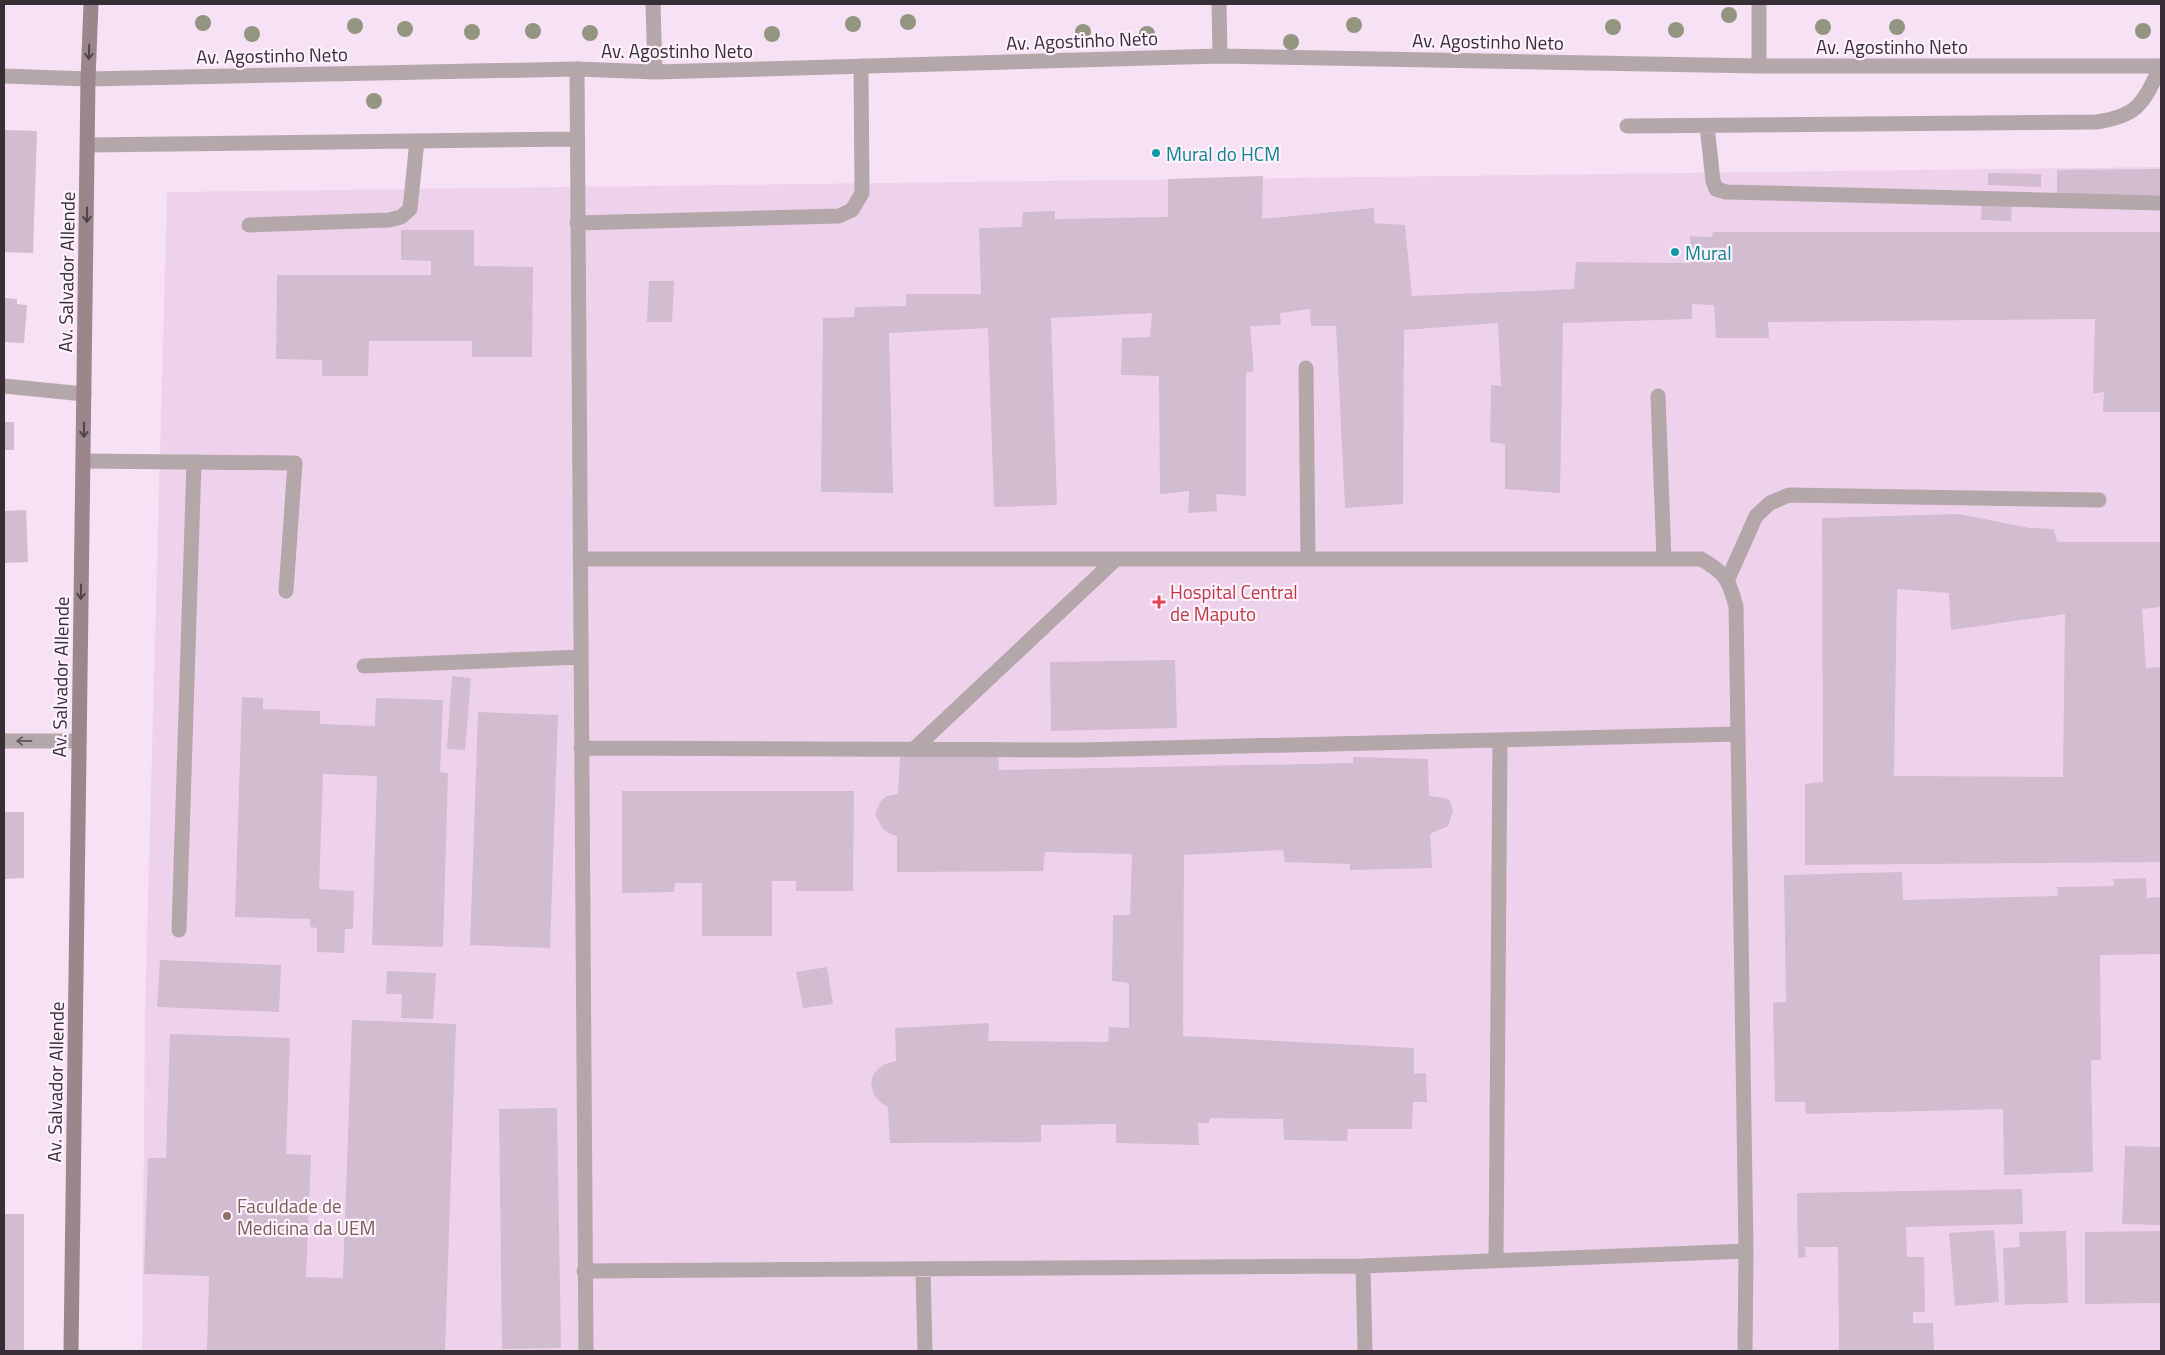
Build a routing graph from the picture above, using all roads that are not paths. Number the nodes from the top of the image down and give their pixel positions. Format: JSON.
{"nodes":[{"id":1,"x":91,"y":4,"type":"edge"},
{"id":2,"x":653,"y":4,"type":"edge"},
{"id":3,"x":1219,"y":4,"type":"edge"},
{"id":4,"x":1759,"y":4,"type":"edge"},
{"id":5,"x":1220,"y":56,"type":"junction"},
{"id":6,"x":861,"y":66,"type":"junction"},
{"id":7,"x":1759,"y":66,"type":"junction"},
{"id":8,"x":2161,"y":66,"type":"edge"},
{"id":9,"x":577,"y":69,"type":"junction"},
{"id":10,"x":655,"y":72,"type":"junction"},
{"id":11,"x":4,"y":76,"type":"edge"},
{"id":12,"x":88,"y":79,"type":"junction"},
{"id":13,"x":1626,"y":126,"type":"dead end"},
{"id":14,"x":1707,"y":126,"type":"junction"},
{"id":15,"x":577,"y":139,"type":"junction"},
{"id":16,"x":417,"y":141,"type":"junction"},
{"id":17,"x":88,"y":145,"type":"junction"},
{"id":18,"x":2161,"y":203,"type":"edge"},
{"id":19,"x":578,"y":223,"type":"junction"},
{"id":20,"x":248,"y":225,"type":"dead end"},
{"id":21,"x":1306,"y":368,"type":"dead end"},
{"id":22,"x":4,"y":386,"type":"edge"},
{"id":23,"x":84,"y":394,"type":"junction"},
{"id":24,"x":1658,"y":396,"type":"dead end"},
{"id":25,"x":83,"y":461,"type":"junction"},
{"id":26,"x":194,"y":462,"type":"junction"},
{"id":27,"x":2100,"y":500,"type":"dead end"},
{"id":28,"x":580,"y":559,"type":"junction"},
{"id":29,"x":1116,"y":559,"type":"junction"},
{"id":30,"x":1308,"y":559,"type":"junction"},
{"id":31,"x":1664,"y":559,"type":"junction"},
{"id":32,"x":1728,"y":579,"type":"junction"},
{"id":33,"x":286,"y":591,"type":"dead end"},
{"id":34,"x":580,"y":657,"type":"junction"},
{"id":35,"x":364,"y":666,"type":"dead end"},
{"id":36,"x":1738,"y":734,"type":"junction"},
{"id":37,"x":1500,"y":740,"type":"junction"},
{"id":38,"x":4,"y":741,"type":"edge"},
{"id":39,"x":79,"y":741,"type":"junction"},
{"id":40,"x":581,"y":748,"type":"junction"},
{"id":41,"x":913,"y":750,"type":"junction"},
{"id":42,"x":179,"y":930,"type":"dead end"},
{"id":43,"x":1746,"y":1251,"type":"junction"},
{"id":44,"x":1496,"y":1260,"type":"junction"},
{"id":45,"x":1363,"y":1266,"type":"junction"},
{"id":46,"x":923,"y":1269,"type":"junction"},
{"id":47,"x":584,"y":1270,"type":"junction"},
{"id":48,"x":71,"y":1351,"type":"edge"},
{"id":49,"x":586,"y":1351,"type":"edge"},
{"id":50,"x":925,"y":1351,"type":"edge"},
{"id":51,"x":1365,"y":1351,"type":"edge"},
{"id":52,"x":1745,"y":1351,"type":"edge"}],
"edges":[{"from":1,"to":12,"type":"street","name":"Av. Salvador Allende","one_way":true},
{"from":2,"to":10,"type":"street"},
{"from":3,"to":5,"type":"street"},
{"from":4,"to":7,"type":"street"},
{"from":5,"to":6,"type":"street","name":"Av. Agostinho Neto"},
{"from":5,"to":7,"type":"street","name":"Av. Agostinho Neto"},
{"from":6,"to":10,"type":"street","name":"Av. Agostinho Neto"},
{"from":6,"to":19,"type":"street"},
{"from":7,"to":8,"type":"street","name":"Av. Agostinho Neto"},
{"from":8,"to":14,"type":"street"},
{"from":9,"to":10,"type":"street","name":"Av. Agostinho Neto"},
{"from":9,"to":12,"type":"street","name":"Av. Agostinho Neto"},
{"from":9,"to":15,"type":"street"},
{"from":11,"to":12,"type":"street","name":"Av. Agostinho Neto"},
{"from":12,"to":17,"type":"street","name":"Av. Salvador Allende"},
{"from":13,"to":14,"type":"street"},
{"from":14,"to":18,"type":"street"},
{"from":15,"to":16,"type":"street"},
{"from":15,"to":19,"type":"street"},
{"from":16,"to":17,"type":"street"},
{"from":16,"to":20,"type":"street"},
{"from":17,"to":23,"type":"street","name":"Av. Salvador Allende","one_way":true},
{"from":19,"to":28,"type":"street"},
{"from":21,"to":30,"type":"street"},
{"from":22,"to":23,"type":"street"},
{"from":23,"to":25,"type":"street","name":"Av. Salvador Allende","one_way":true},
{"from":24,"to":31,"type":"street"},
{"from":25,"to":26,"type":"street"},
{"from":25,"to":39,"type":"street","name":"Av. Salvador Allende","one_way":true},
{"from":26,"to":33,"type":"street"},
{"from":26,"to":42,"type":"street"},
{"from":27,"to":32,"type":"street"},
{"from":28,"to":29,"type":"street"},
{"from":28,"to":34,"type":"street"},
{"from":29,"to":30,"type":"street"},
{"from":29,"to":41,"type":"street"},
{"from":30,"to":31,"type":"street"},
{"from":31,"to":32,"type":"street"},
{"from":32,"to":36,"type":"street"},
{"from":34,"to":35,"type":"street"},
{"from":34,"to":40,"type":"street"},
{"from":36,"to":37,"type":"street"},
{"from":36,"to":43,"type":"street"},
{"from":37,"to":41,"type":"street"},
{"from":37,"to":44,"type":"street"},
{"from":39,"to":38,"type":"street","one_way":true},
{"from":39,"to":48,"type":"street","name":"Av. Salvador Allende"},
{"from":40,"to":41,"type":"street"},
{"from":40,"to":47,"type":"street"},
{"from":43,"to":44,"type":"street"},
{"from":43,"to":52,"type":"street"},
{"from":44,"to":45,"type":"street"},
{"from":45,"to":46,"type":"street"},
{"from":45,"to":51,"type":"street"},
{"from":46,"to":47,"type":"street"},
{"from":46,"to":50,"type":"street"},
{"from":47,"to":49,"type":"street"}]}
